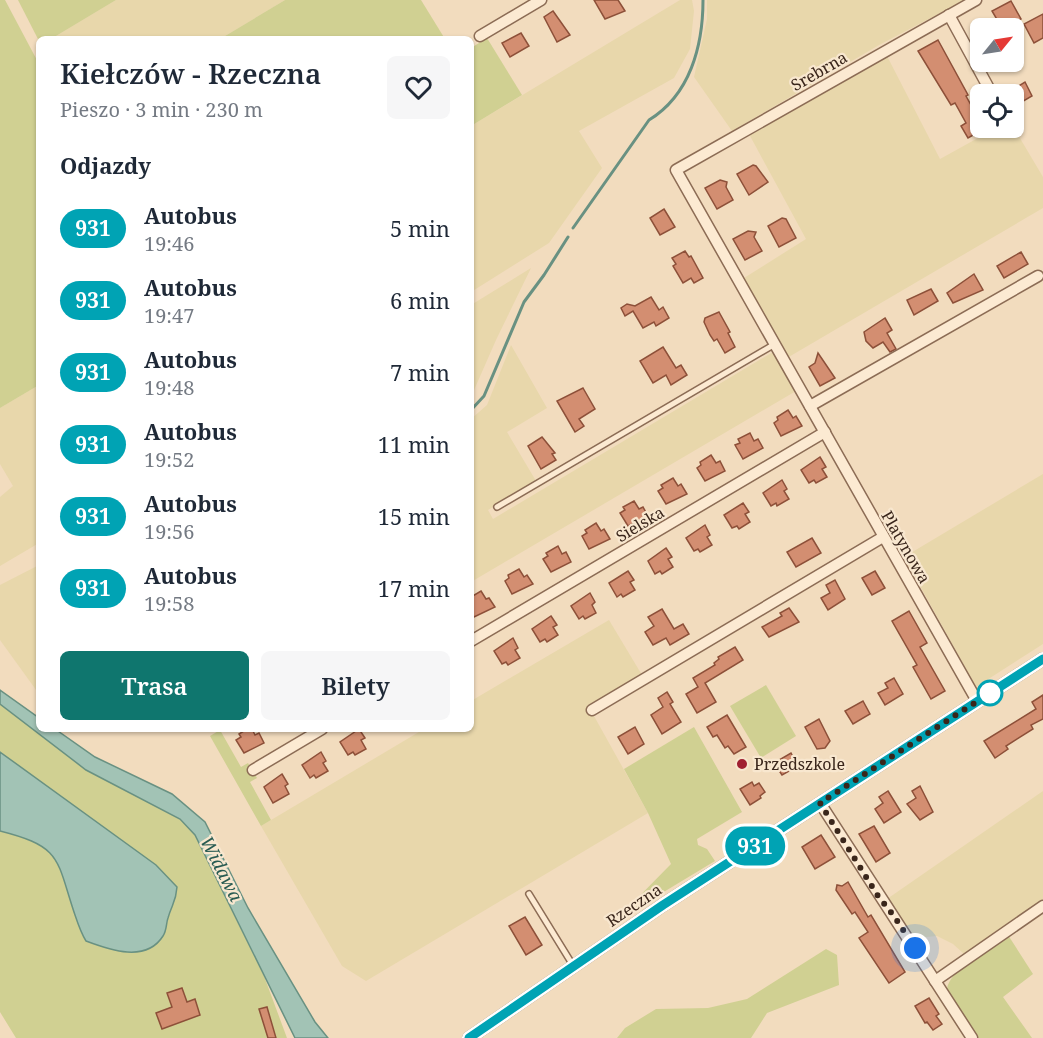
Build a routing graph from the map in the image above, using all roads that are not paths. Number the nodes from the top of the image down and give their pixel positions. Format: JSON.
{"nodes":[{"id":1,"x":541,"y":0,"type":"edge"},
{"id":2,"x":976,"y":0,"type":"edge"},
{"id":3,"x":949,"y":15,"type":"junction"},
{"id":4,"x":480,"y":36,"type":"dead end"},
{"id":5,"x":987,"y":84,"type":"edge"},
{"id":6,"x":676,"y":170,"type":"joint"},
{"id":7,"x":1038,"y":276,"type":"dead end"},
{"id":8,"x":775,"y":344,"type":"junction"},
{"id":9,"x":810,"y":406,"type":"junction"},
{"id":10,"x":825,"y":432,"type":"junction"},
{"id":11,"x":497,"y":507,"type":"dead end"},
{"id":12,"x":883,"y":537,"type":"junction"},
{"id":13,"x":474,"y":639,"type":"edge"},
{"id":14,"x":1043,"y":659,"type":"edge"},
{"id":15,"x":977,"y":701,"type":"junction"},
{"id":16,"x":592,"y":710,"type":"dead end"},
{"id":17,"x":317,"y":732,"type":"edge"},
{"id":18,"x":253,"y":770,"type":"dead end"},
{"id":19,"x":820,"y":803,"type":"junction"},
{"id":20,"x":529,"y":894,"type":"dead end"},
{"id":21,"x":1043,"y":906,"type":"edge"},
{"id":22,"x":574,"y":967,"type":"junction"},
{"id":23,"x":935,"y":981,"type":"junction"},
{"id":24,"x":470,"y":1038,"type":"edge"},
{"id":25,"x":972,"y":1038,"type":"edge"}],
"edges":[{"from":1,"to":4,"type":"street"},
{"from":2,"to":3,"type":"street","name":"Srebrna"},
{"from":3,"to":5,"type":"street"},
{"from":3,"to":6,"type":"street","name":"Srebrna"},
{"from":6,"to":8,"type":"street","name":"Platynowa"},
{"from":7,"to":9,"type":"street"},
{"from":8,"to":9,"type":"street","name":"Platynowa"},
{"from":8,"to":11,"type":"lane"},
{"from":9,"to":10,"type":"street","name":"Platynowa"},
{"from":10,"to":12,"type":"street","name":"Platynowa"},
{"from":10,"to":13,"type":"street","name":"Sielska"},
{"from":12,"to":15,"type":"street","name":"Platynowa"},
{"from":12,"to":16,"type":"street"},
{"from":14,"to":15,"type":"street","name":"Rzeczna"},
{"from":15,"to":19,"type":"street","name":"Rzeczna"},
{"from":17,"to":18,"type":"street"},
{"from":19,"to":22,"type":"street","name":"Rzeczna"},
{"from":19,"to":23,"type":"street"},
{"from":20,"to":22,"type":"lane"},
{"from":21,"to":23,"type":"street"},
{"from":22,"to":24,"type":"street","name":"Rzeczna"},
{"from":23,"to":25,"type":"street"}]}
